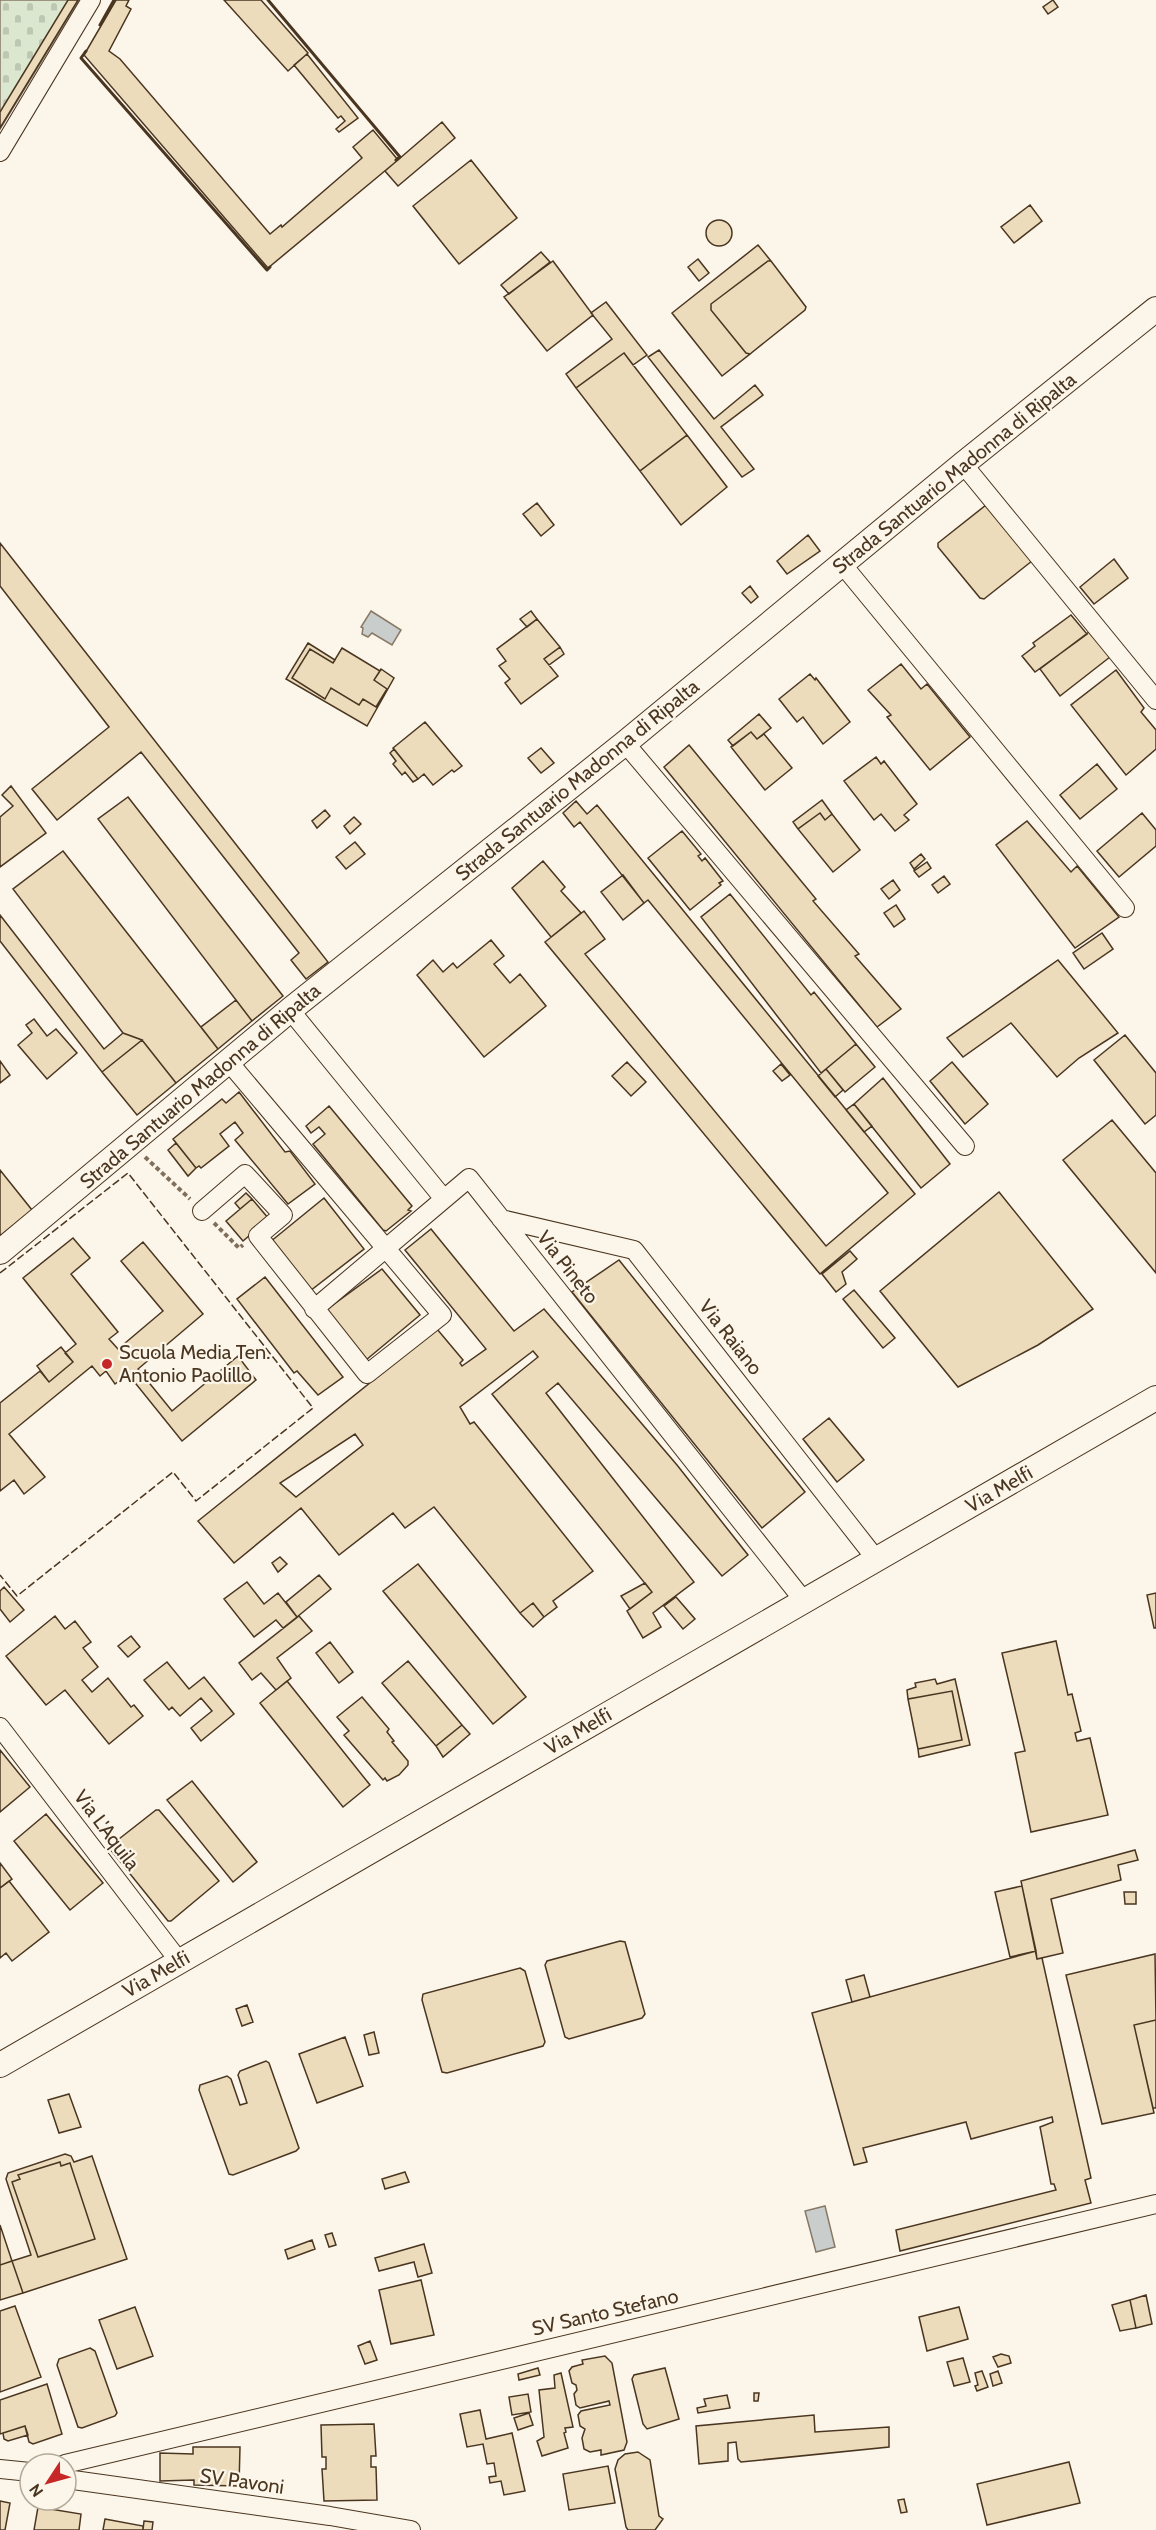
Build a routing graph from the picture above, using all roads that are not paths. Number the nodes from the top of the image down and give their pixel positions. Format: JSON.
{"nodes":[{"id":1,"x":91,"y":0,"type":"edge"},
{"id":2,"x":0,"y":152,"type":"edge"},
{"id":3,"x":1156,"y":309,"type":"edge"},
{"id":4,"x":963,"y":464,"type":"junction"},
{"id":5,"x":842,"y":564,"type":"junction"},
{"id":6,"x":1156,"y":700,"type":"edge"},
{"id":7,"x":626,"y":743,"type":"junction"},
{"id":8,"x":1125,"y":908,"type":"dead end"},
{"id":9,"x":290,"y":1010,"type":"junction"},
{"id":10,"x":228,"y":1061,"type":"junction"},
{"id":11,"x":965,"y":1146,"type":"dead end"},
{"id":12,"x":444,"y":1199,"type":"junction"},
{"id":13,"x":202,"y":1211,"type":"dead end"},
{"id":14,"x":501,"y":1219,"type":"junction"},
{"id":15,"x":385,"y":1247,"type":"junction"},
{"id":16,"x":0,"y":1252,"type":"edge"},
{"id":17,"x":314,"y":1309,"type":"junction"},
{"id":18,"x":1156,"y":1398,"type":"edge"},
{"id":19,"x":876,"y":1559,"type":"junction"},
{"id":20,"x":804,"y":1601,"type":"junction"},
{"id":21,"x":0,"y":1727,"type":"edge"},
{"id":22,"x":179,"y":1960,"type":"junction"},
{"id":23,"x":0,"y":2065,"type":"edge"},
{"id":24,"x":1156,"y":2204,"type":"edge"},
{"id":25,"x":78,"y":2461,"type":"edge"},
{"id":26,"x":0,"y":2469,"type":"edge"},
{"id":27,"x":18,"y":2471,"type":"edge"},
{"id":28,"x":78,"y":2481,"type":"edge"},
{"id":29,"x":411,"y":2530,"type":"edge"}],
"edges":[{"from":1,"to":2,"type":"street"},
{"from":3,"to":4,"type":"street","name":"Strada Santuario Madonna di Ripalta"},
{"from":4,"to":5,"type":"street","name":"Strada Santuario Madonna di Ripalta"},
{"from":4,"to":6,"type":"street"},
{"from":5,"to":7,"type":"street","name":"Strada Santuario Madonna di Ripalta"},
{"from":5,"to":8,"type":"street"},
{"from":7,"to":9,"type":"street","name":"Strada Santuario Madonna di Ripalta"},
{"from":7,"to":11,"type":"street"},
{"from":9,"to":10,"type":"street","name":"Strada Santuario Madonna di Ripalta"},
{"from":9,"to":12,"type":"street"},
{"from":10,"to":15,"type":"street"},
{"from":10,"to":16,"type":"street","name":"Strada Santuario Madonna di Ripalta"},
{"from":12,"to":14,"type":"street","name":"Via Pineto"},
{"from":12,"to":15,"type":"street"},
{"from":13,"to":17,"type":"street"},
{"from":14,"to":19,"type":"street","name":"Via Raiano"},
{"from":14,"to":20,"type":"street","name":"Via Pineto"},
{"from":15,"to":17,"type":"street"},
{"from":15,"to":17,"type":"street"},
{"from":18,"to":19,"type":"street","name":"Via Melfi"},
{"from":19,"to":20,"type":"street","name":"Via Melfi"},
{"from":20,"to":22,"type":"street","name":"Via Melfi"},
{"from":21,"to":22,"type":"street","name":"Via L'Aquila"},
{"from":22,"to":23,"type":"street","name":"Via Melfi"},
{"from":24,"to":25,"type":"street","name":"SV Santo Stefano"},
{"from":26,"to":27,"type":"street"},
{"from":28,"to":29,"type":"street","name":"SV Pavoni"}]}
